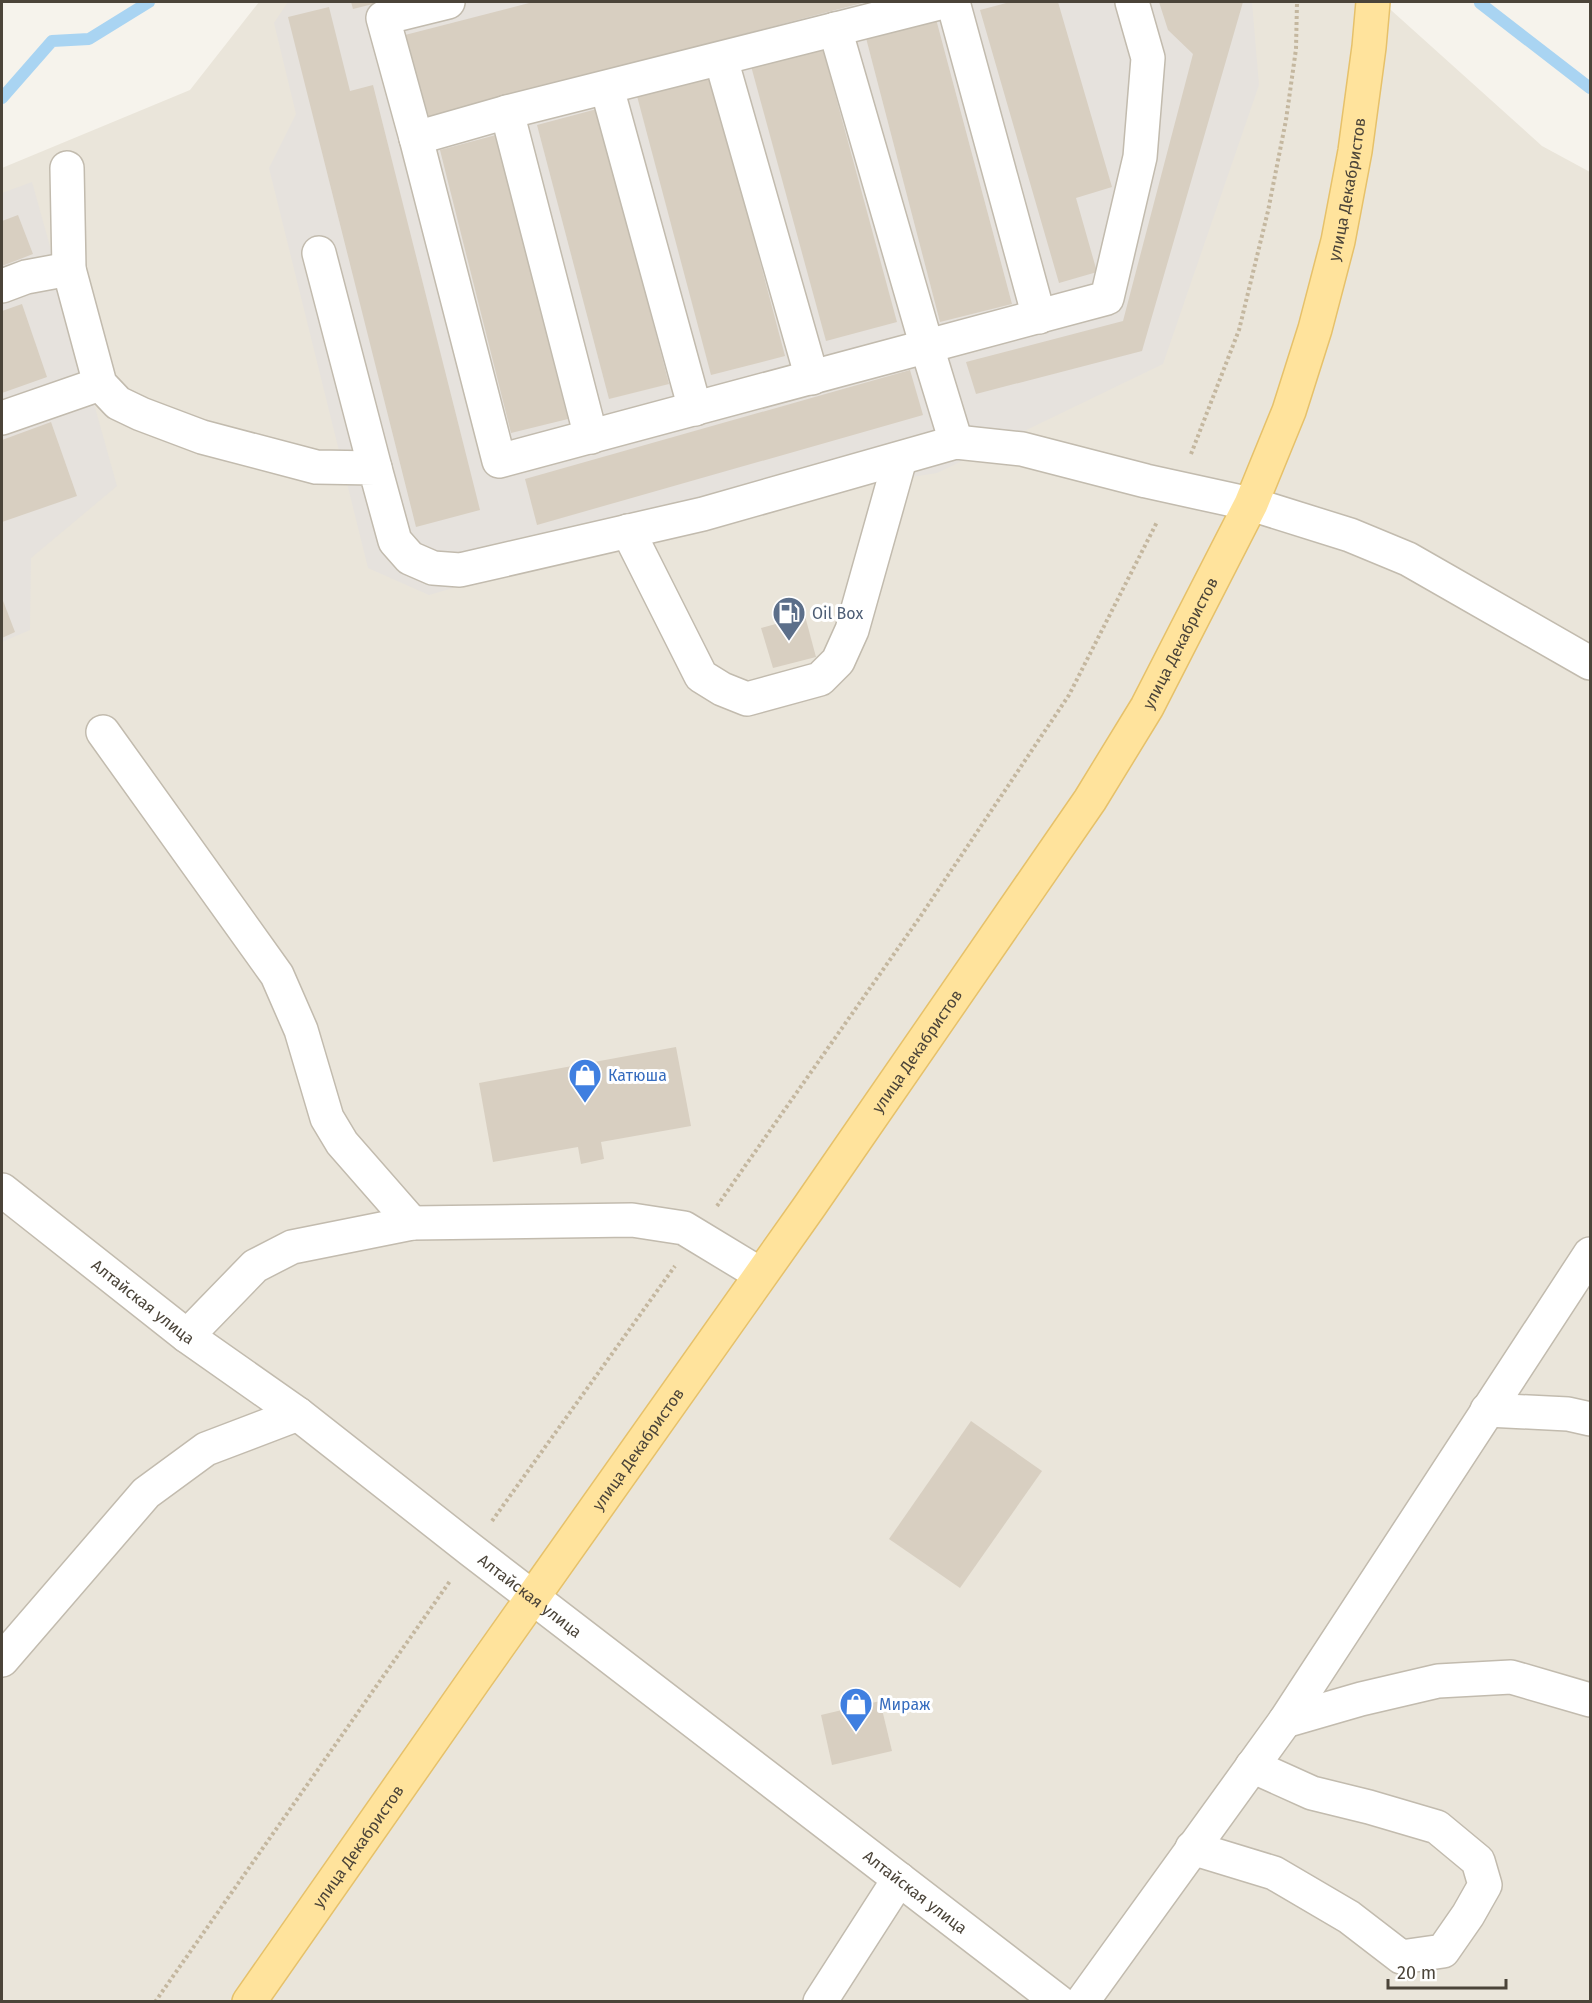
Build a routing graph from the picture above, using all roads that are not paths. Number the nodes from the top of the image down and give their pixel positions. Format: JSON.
{"nodes":[{"id":1,"x":448,"y":2,"type":"edge"},
{"id":2,"x":943,"y":2,"type":"edge"},
{"id":3,"x":953,"y":2,"type":"edge"},
{"id":4,"x":1132,"y":2,"type":"edge"},
{"id":5,"x":1373,"y":2,"type":"edge"},
{"id":6,"x":835,"y":29,"type":"junction"},
{"id":7,"x":721,"y":59,"type":"junction"},
{"id":8,"x":607,"y":88,"type":"junction"},
{"id":9,"x":507,"y":112,"type":"junction"},
{"id":10,"x":416,"y":138,"type":"junction"},
{"id":11,"x":67,"y":168,"type":"dead end"},
{"id":12,"x":319,"y":253,"type":"dead end"},
{"id":13,"x":69,"y":269,"type":"junction"},
{"id":14,"x":2,"y":286,"type":"edge"},
{"id":15,"x":1040,"y":317,"type":"junction"},
{"id":16,"x":927,"y":347,"type":"junction"},
{"id":17,"x":812,"y":378,"type":"junction"},
{"id":18,"x":100,"y":384,"type":"junction"},
{"id":19,"x":695,"y":409,"type":"junction"},
{"id":20,"x":2,"y":418,"type":"edge"},
{"id":21,"x":591,"y":437,"type":"junction"},
{"id":22,"x":956,"y":442,"type":"junction"},
{"id":23,"x":900,"y":459,"type":"junction"},
{"id":24,"x":375,"y":468,"type":"junction"},
{"id":25,"x":1251,"y":504,"type":"junction"},
{"id":26,"x":628,"y":531,"type":"junction"},
{"id":27,"x":1590,"y":663,"type":"edge"},
{"id":28,"x":103,"y":732,"type":"dead end"},
{"id":29,"x":2,"y":1190,"type":"edge"},
{"id":30,"x":412,"y":1223,"type":"junction"},
{"id":31,"x":1588,"y":1262,"type":"edge"},
{"id":32,"x":760,"y":1274,"type":"junction"},
{"id":33,"x":187,"y":1336,"type":"junction"},
{"id":34,"x":1487,"y":1410,"type":"junction"},
{"id":35,"x":298,"y":1414,"type":"junction"},
{"id":36,"x":1590,"y":1419,"type":"edge"},
{"id":37,"x":533,"y":1598,"type":"junction"},
{"id":38,"x":2,"y":1660,"type":"edge"},
{"id":39,"x":1590,"y":1700,"type":"edge"},
{"id":40,"x":1285,"y":1721,"type":"junction"},
{"id":41,"x":1252,"y":1766,"type":"junction"},
{"id":42,"x":1191,"y":1848,"type":"junction"},
{"id":43,"x":899,"y":1879,"type":"junction"},
{"id":44,"x":249,"y":2001,"type":"edge"},
{"id":45,"x":819,"y":2001,"type":"edge"},
{"id":46,"x":1059,"y":2001,"type":"edge"},
{"id":47,"x":1082,"y":2001,"type":"edge"}],
"edges":[{"from":1,"to":10,"type":"street"},
{"from":2,"to":6,"type":"street"},
{"from":3,"to":15,"type":"street"},
{"from":4,"to":15,"type":"street"},
{"from":5,"to":25,"type":"main road","name":"улица Декабристов"},
{"from":6,"to":7,"type":"street"},
{"from":6,"to":16,"type":"street"},
{"from":7,"to":8,"type":"street"},
{"from":7,"to":17,"type":"street"},
{"from":8,"to":9,"type":"street"},
{"from":8,"to":19,"type":"street"},
{"from":9,"to":10,"type":"street"},
{"from":9,"to":21,"type":"street"},
{"from":10,"to":21,"type":"street"},
{"from":11,"to":13,"type":"street"},
{"from":12,"to":24,"type":"street"},
{"from":13,"to":14,"type":"street"},
{"from":13,"to":18,"type":"street"},
{"from":15,"to":16,"type":"street"},
{"from":16,"to":17,"type":"street"},
{"from":16,"to":22,"type":"street"},
{"from":17,"to":19,"type":"street"},
{"from":18,"to":20,"type":"street"},
{"from":18,"to":24,"type":"street"},
{"from":19,"to":21,"type":"street"},
{"from":22,"to":23,"type":"street"},
{"from":22,"to":25,"type":"street"},
{"from":23,"to":26,"type":"street"},
{"from":23,"to":26,"type":"street"},
{"from":24,"to":26,"type":"street"},
{"from":25,"to":27,"type":"street"},
{"from":25,"to":32,"type":"main road","name":"улица Декабристов"},
{"from":28,"to":30,"type":"street"},
{"from":29,"to":33,"type":"street","name":"Алтайская улица"},
{"from":30,"to":32,"type":"street"},
{"from":30,"to":33,"type":"street"},
{"from":31,"to":34,"type":"street"},
{"from":32,"to":37,"type":"main road","name":"улица Декабристов"},
{"from":33,"to":35,"type":"street","name":"Алтайская улица"},
{"from":34,"to":36,"type":"street"},
{"from":34,"to":40,"type":"street"},
{"from":35,"to":37,"type":"street","name":"Алтайская улица"},
{"from":35,"to":38,"type":"street"},
{"from":37,"to":43,"type":"street","name":"Алтайская улица"},
{"from":37,"to":44,"type":"main road","name":"улица Декабристов"},
{"from":39,"to":40,"type":"street"},
{"from":40,"to":41,"type":"street"},
{"from":41,"to":42,"type":"street"},
{"from":41,"to":42,"type":"street"},
{"from":42,"to":47,"type":"street"},
{"from":43,"to":45,"type":"street"},
{"from":43,"to":46,"type":"street","name":"Алтайская улица"}]}
